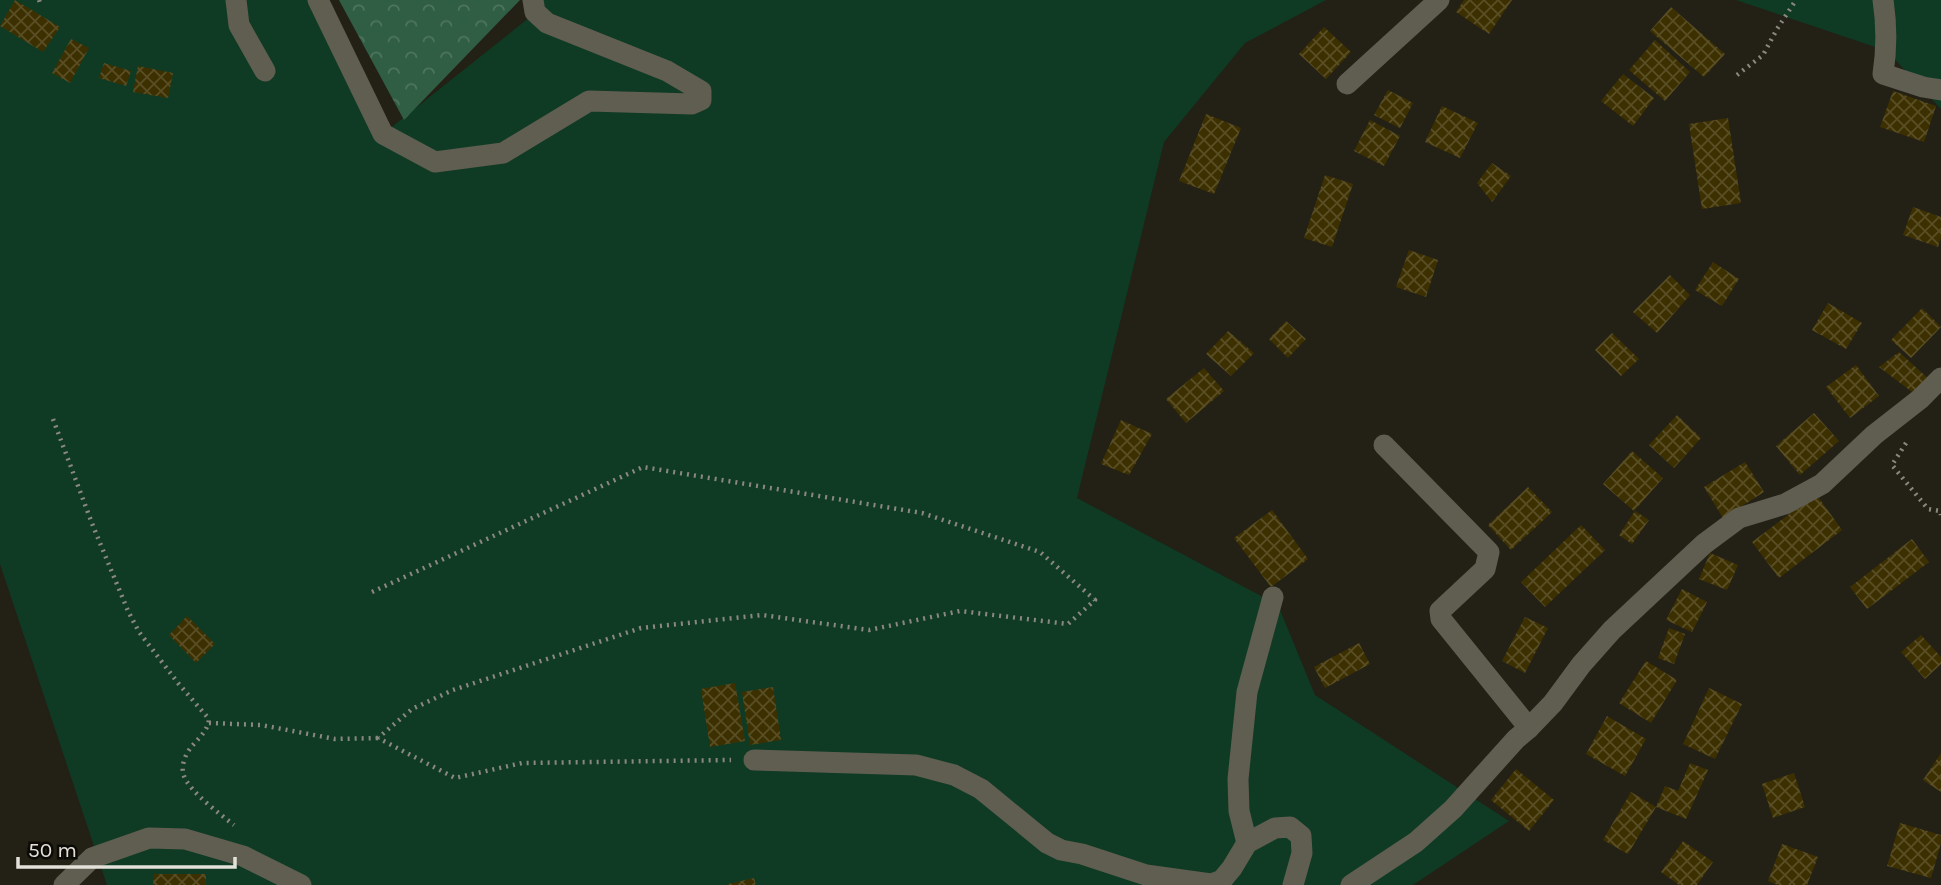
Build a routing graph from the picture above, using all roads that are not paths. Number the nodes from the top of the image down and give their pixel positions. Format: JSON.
{"nodes":[{"id":1,"x":236,"y":0,"type":"edge"},
{"id":2,"x":318,"y":0,"type":"edge"},
{"id":3,"x":533,"y":0,"type":"edge"},
{"id":4,"x":1439,"y":0,"type":"edge"},
{"id":5,"x":1883,"y":0,"type":"edge"},
{"id":6,"x":265,"y":71,"type":"dead end"},
{"id":7,"x":1347,"y":84,"type":"dead end"},
{"id":8,"x":1941,"y":90,"type":"edge"},
{"id":9,"x":1941,"y":378,"type":"edge"},
{"id":10,"x":1384,"y":445,"type":"dead end"},
{"id":11,"x":1273,"y":597,"type":"dead end"},
{"id":12,"x":1529,"y":728,"type":"junction"},
{"id":13,"x":754,"y":760,"type":"road end"},
{"id":14,"x":1247,"y":843,"type":"junction"},
{"id":15,"x":64,"y":885,"type":"edge"},
{"id":16,"x":301,"y":885,"type":"edge"},
{"id":17,"x":1293,"y":885,"type":"edge"},
{"id":18,"x":1351,"y":885,"type":"edge"}],
"edges":[{"from":1,"to":6,"type":"street"},
{"from":2,"to":3,"type":"street"},
{"from":4,"to":7,"type":"street"},
{"from":5,"to":8,"type":"street"},
{"from":9,"to":12,"type":"street"},
{"from":10,"to":12,"type":"street"},
{"from":11,"to":14,"type":"street"},
{"from":12,"to":18,"type":"street"},
{"from":13,"to":14,"type":"street"},
{"from":14,"to":17,"type":"street"},
{"from":15,"to":16,"type":"street"}]}
